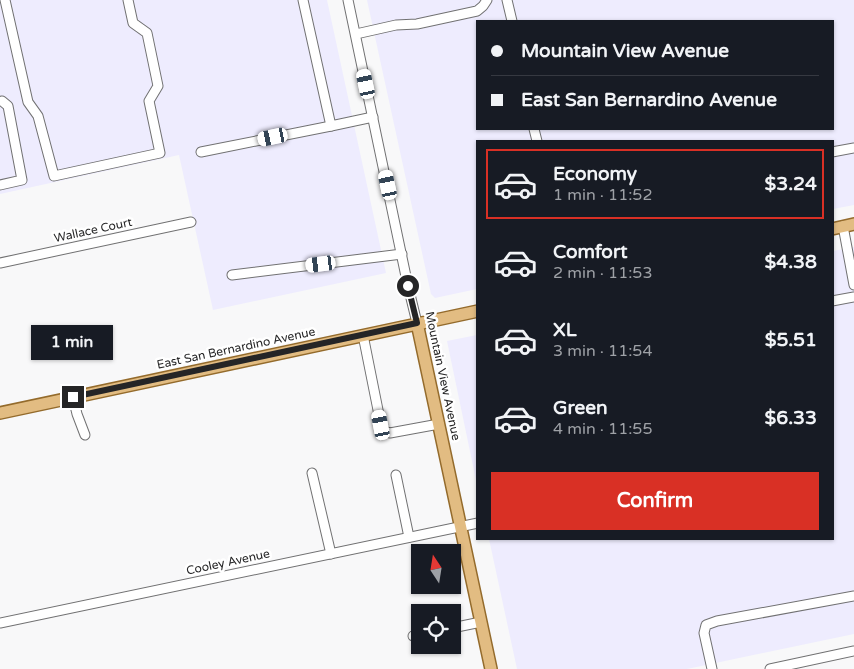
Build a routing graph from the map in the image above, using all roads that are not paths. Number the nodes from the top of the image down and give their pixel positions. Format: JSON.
{"nodes":[{"id":1,"x":5,"y":0,"type":"edge"},
{"id":2,"x":128,"y":0,"type":"edge"},
{"id":3,"x":303,"y":0,"type":"edge"},
{"id":4,"x":348,"y":0,"type":"edge"},
{"id":5,"x":487,"y":0,"type":"edge"},
{"id":6,"x":507,"y":0,"type":"edge"},
{"id":7,"x":512,"y":20,"type":"edge"},
{"id":8,"x":356,"y":34,"type":"junction"},
{"id":9,"x":1,"y":98,"type":"edge"},
{"id":10,"x":373,"y":116,"type":"junction"},
{"id":11,"x":331,"y":126,"type":"junction"},
{"id":12,"x":854,"y":148,"type":"edge"},
{"id":13,"x":201,"y":152,"type":"dead end"},
{"id":14,"x":834,"y":152,"type":"edge"},
{"id":15,"x":0,"y":184,"type":"edge"},
{"id":16,"x":191,"y":222,"type":"dead end"},
{"id":17,"x":843,"y":227,"type":"edge"},
{"id":18,"x":402,"y":254,"type":"junction"},
{"id":19,"x":0,"y":263,"type":"edge"},
{"id":20,"x":232,"y":275,"type":"dead end"},
{"id":21,"x":854,"y":285,"type":"edge"},
{"id":22,"x":854,"y":297,"type":"edge"},
{"id":23,"x":834,"y":302,"type":"edge"},
{"id":24,"x":476,"y":311,"type":"edge"},
{"id":25,"x":417,"y":323,"type":"junction"},
{"id":26,"x":362,"y":335,"type":"junction"},
{"id":27,"x":73,"y":397,"type":"junction"},
{"id":28,"x":0,"y":413,"type":"edge"},
{"id":29,"x":440,"y":424,"type":"junction"},
{"id":30,"x":85,"y":435,"type":"dead end"},
{"id":31,"x":312,"y":473,"type":"dead end"},
{"id":32,"x":396,"y":474,"type":"dead end"},
{"id":33,"x":476,"y":523,"type":"edge"},
{"id":34,"x":460,"y":526,"type":"junction"},
{"id":35,"x":409,"y":537,"type":"junction"},
{"id":36,"x":331,"y":554,"type":"junction"},
{"id":37,"x":854,"y":596,"type":"edge"},
{"id":38,"x":481,"y":622,"type":"junction"},
{"id":39,"x":0,"y":623,"type":"edge"},
{"id":40,"x":461,"y":626,"type":"edge"},
{"id":41,"x":854,"y":651,"type":"edge"},
{"id":42,"x":491,"y":669,"type":"edge"},
{"id":43,"x":712,"y":669,"type":"edge"},
{"id":44,"x":770,"y":669,"type":"edge"}],
"edges":[{"from":1,"to":2,"type":"street"},
{"from":3,"to":11,"type":"street"},
{"from":4,"to":8,"type":"street","name":"Mountain View Avenue"},
{"from":5,"to":8,"type":"street"},
{"from":6,"to":7,"type":"street"},
{"from":8,"to":10,"type":"street","name":"Mountain View Avenue"},
{"from":9,"to":15,"type":"street"},
{"from":10,"to":11,"type":"street"},
{"from":10,"to":18,"type":"street","name":"Mountain View Avenue"},
{"from":11,"to":13,"type":"street"},
{"from":12,"to":14,"type":"street"},
{"from":16,"to":19,"type":"street","name":"Wallace Court"},
{"from":17,"to":21,"type":"street"},
{"from":18,"to":20,"type":"street"},
{"from":18,"to":25,"type":"street","name":"Mountain View Avenue"},
{"from":22,"to":23,"type":"street"},
{"from":24,"to":25,"type":"main road","name":"East San Bernardino Avenue"},
{"from":25,"to":26,"type":"main road","name":"East San Bernardino Avenue"},
{"from":25,"to":29,"type":"main road","name":"Mountain View Avenue"},
{"from":26,"to":27,"type":"main road","name":"East San Bernardino Avenue"},
{"from":26,"to":29,"type":"street"},
{"from":27,"to":28,"type":"main road","name":"East San Bernardino Avenue"},
{"from":27,"to":30,"type":"street"},
{"from":29,"to":34,"type":"main road","name":"Mountain View Avenue"},
{"from":31,"to":36,"type":"street"},
{"from":32,"to":35,"type":"street"},
{"from":33,"to":34,"type":"street","name":"Cooley Avenue"},
{"from":34,"to":35,"type":"street","name":"Cooley Avenue"},
{"from":34,"to":38,"type":"main road","name":"Mountain View Avenue"},
{"from":35,"to":36,"type":"street","name":"Cooley Avenue"},
{"from":36,"to":39,"type":"street","name":"Cooley Avenue"},
{"from":37,"to":43,"type":"street"},
{"from":38,"to":40,"type":"street"},
{"from":38,"to":42,"type":"main road","name":"Mountain View Avenue"},
{"from":41,"to":44,"type":"street"}]}
